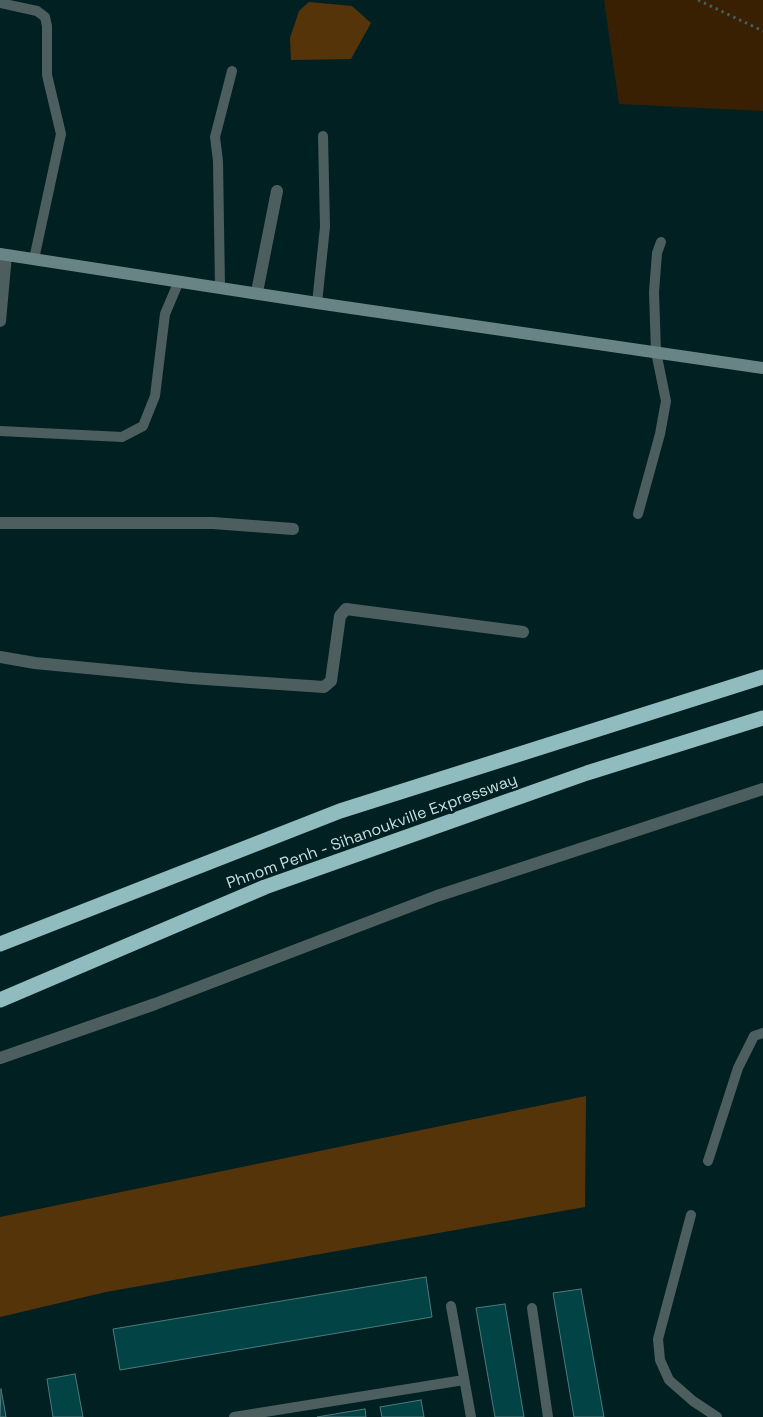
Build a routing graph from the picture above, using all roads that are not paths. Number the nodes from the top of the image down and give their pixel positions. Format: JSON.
{"nodes":[{"id":1,"x":0,"y":2,"type":"edge"},
{"id":2,"x":232,"y":71,"type":"dead end"},
{"id":3,"x":323,"y":136,"type":"dead end"},
{"id":4,"x":277,"y":191,"type":"dead end"},
{"id":5,"x":661,"y":242,"type":"dead end"},
{"id":6,"x":3,"y":255,"type":"edge"},
{"id":7,"x":34,"y":259,"type":"junction"},
{"id":8,"x":179,"y":280,"type":"junction"},
{"id":9,"x":220,"y":287,"type":"junction"},
{"id":10,"x":257,"y":292,"type":"junction"},
{"id":11,"x":317,"y":304,"type":"junction"},
{"id":12,"x":0,"y":321,"type":"edge"},
{"id":13,"x":656,"y":352,"type":"junction"},
{"id":14,"x":763,"y":368,"type":"edge"},
{"id":15,"x":0,"y":431,"type":"edge"},
{"id":16,"x":638,"y":514,"type":"dead end"},
{"id":17,"x":0,"y":523,"type":"edge"},
{"id":18,"x":293,"y":529,"type":"dead end"},
{"id":19,"x":523,"y":632,"type":"dead end"},
{"id":20,"x":0,"y":657,"type":"edge"},
{"id":21,"x":763,"y":677,"type":"edge"},
{"id":22,"x":763,"y":718,"type":"edge"},
{"id":23,"x":763,"y":789,"type":"edge"},
{"id":24,"x":0,"y":944,"type":"edge"},
{"id":25,"x":0,"y":1000,"type":"edge"},
{"id":26,"x":763,"y":1033,"type":"edge"},
{"id":27,"x":0,"y":1058,"type":"edge"},
{"id":28,"x":708,"y":1161,"type":"dead end"},
{"id":29,"x":691,"y":1214,"type":"dead end"},
{"id":30,"x":451,"y":1306,"type":"dead end"},
{"id":31,"x":532,"y":1308,"type":"dead end"},
{"id":32,"x":464,"y":1380,"type":"junction"},
{"id":33,"x":234,"y":1417,"type":"edge"},
{"id":34,"x":471,"y":1417,"type":"edge"},
{"id":35,"x":548,"y":1417,"type":"edge"},
{"id":36,"x":716,"y":1417,"type":"edge"}],
"edges":[{"from":1,"to":7,"type":"lane"},
{"from":2,"to":9,"type":"lane"},
{"from":3,"to":11,"type":"lane"},
{"from":4,"to":10,"type":"street"},
{"from":5,"to":13,"type":"lane"},
{"from":6,"to":7,"type":"street"},
{"from":6,"to":12,"type":"street"},
{"from":7,"to":8,"type":"street"},
{"from":8,"to":9,"type":"street"},
{"from":8,"to":15,"type":"lane"},
{"from":9,"to":10,"type":"street"},
{"from":10,"to":11,"type":"street"},
{"from":11,"to":13,"type":"street"},
{"from":13,"to":14,"type":"street"},
{"from":13,"to":16,"type":"lane"},
{"from":17,"to":18,"type":"street"},
{"from":19,"to":20,"type":"street"},
{"from":21,"to":24,"type":"highway","name":"Phnom Penh - Sihanoukville Expressway"},
{"from":22,"to":25,"type":"highway","name":"Phnom Penh - Sihanoukville Expressway"},
{"from":23,"to":27,"type":"street"},
{"from":26,"to":28,"type":"lane"},
{"from":29,"to":36,"type":"lane"},
{"from":30,"to":32,"type":"lane"},
{"from":31,"to":35,"type":"lane"},
{"from":32,"to":33,"type":"lane"},
{"from":32,"to":34,"type":"lane"}]}
